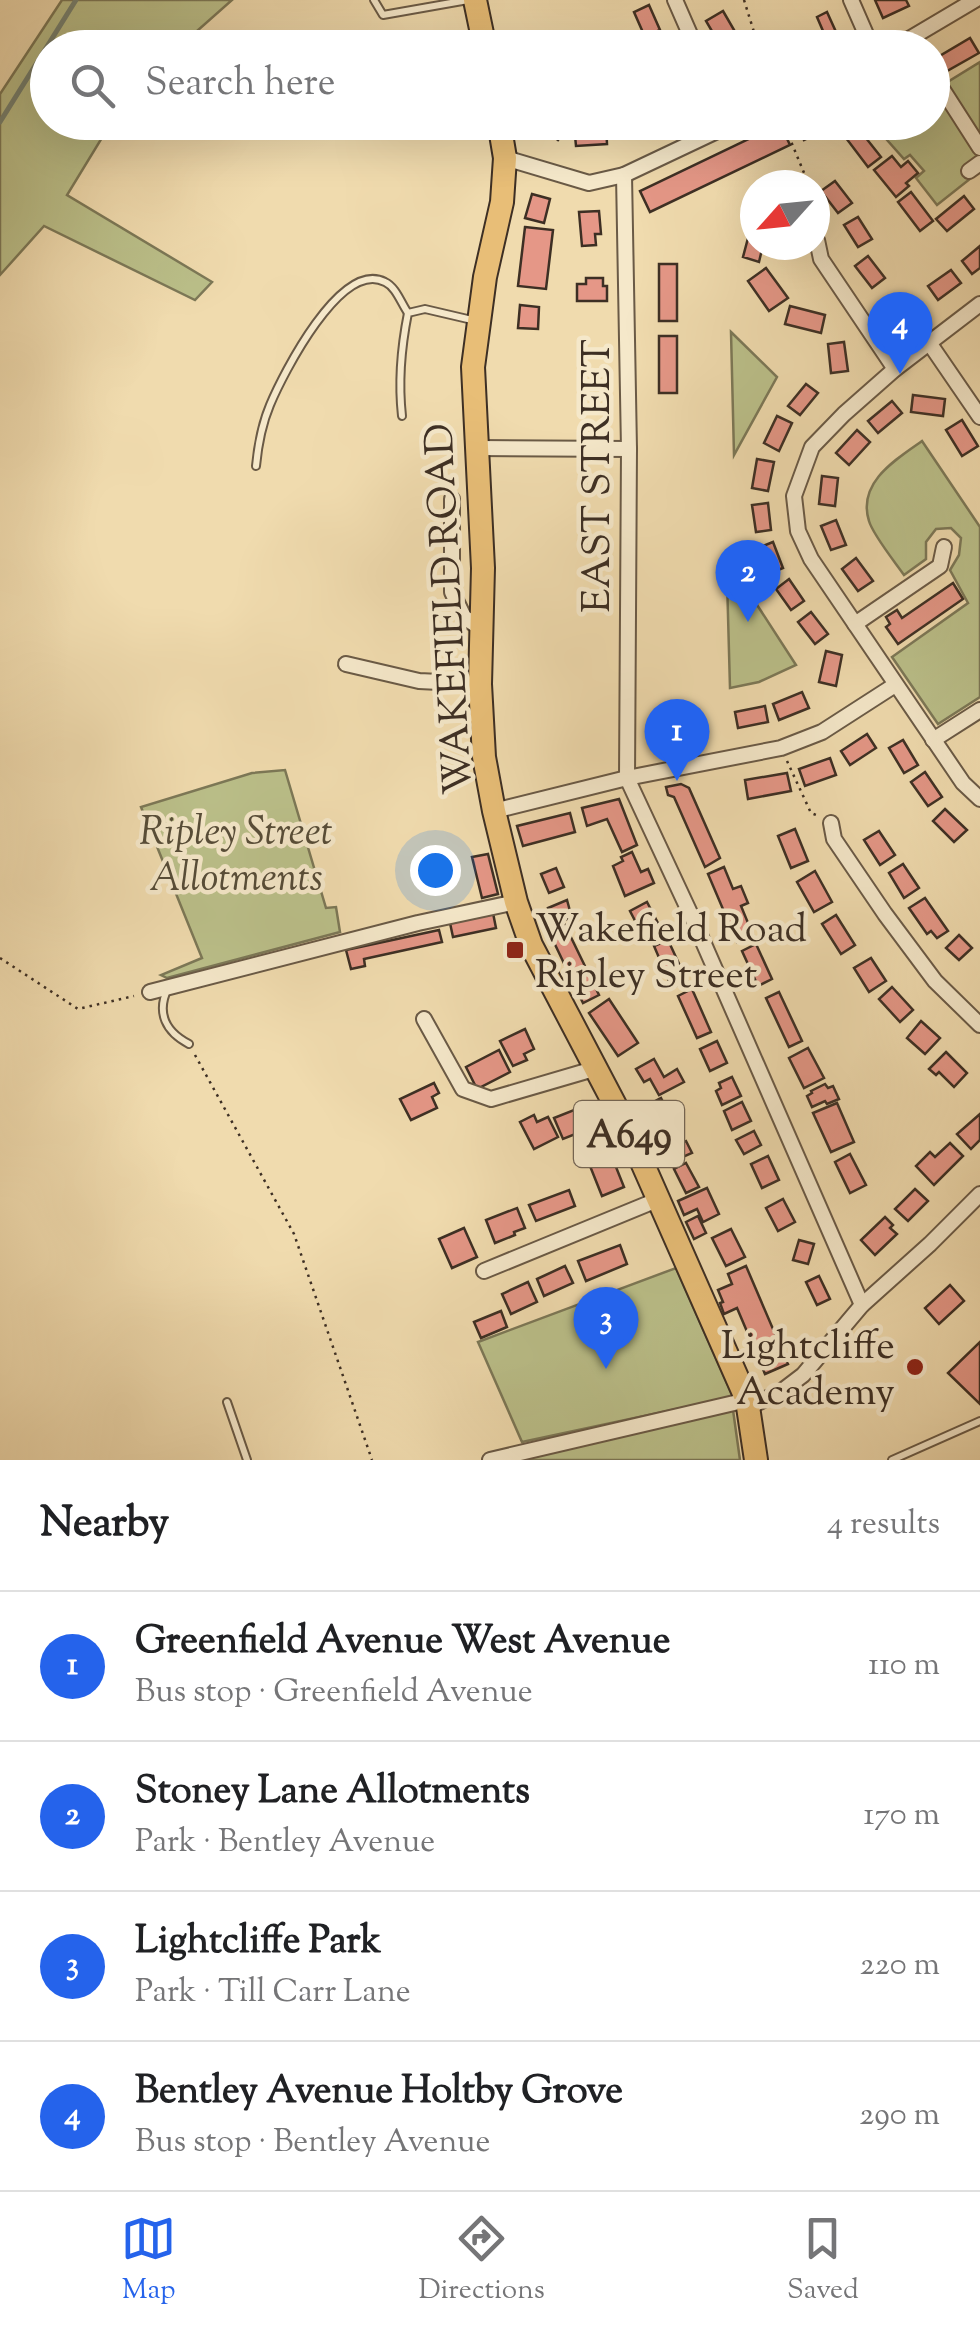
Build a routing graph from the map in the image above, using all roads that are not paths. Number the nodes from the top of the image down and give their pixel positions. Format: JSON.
{"nodes":[{"id":1,"x":374,"y":0,"type":"edge"},
{"id":2,"x":472,"y":0,"type":"edge"},
{"id":3,"x":675,"y":0,"type":"edge"},
{"id":4,"x":852,"y":0,"type":"edge"},
{"id":5,"x":975,"y":0,"type":"edge"},
{"id":6,"x":480,"y":30,"type":"edge"},
{"id":7,"x":688,"y":30,"type":"edge"},
{"id":8,"x":864,"y":30,"type":"edge"},
{"id":9,"x":932,"y":30,"type":"edge"},
{"id":10,"x":950,"y":102,"type":"edge"},
{"id":11,"x":502,"y":140,"type":"edge"},
{"id":12,"x":696,"y":140,"type":"edge"},
{"id":13,"x":980,"y":148,"type":"edge"},
{"id":14,"x":505,"y":158,"type":"junction"},
{"id":15,"x":624,"y":175,"type":"junction"},
{"id":16,"x":821,"y":260,"type":"edge"},
{"id":17,"x":980,"y":304,"type":"edge"},
{"id":18,"x":408,"y":313,"type":"junction"},
{"id":19,"x":478,"y":322,"type":"junction"},
{"id":20,"x":930,"y":344,"type":"junction"},
{"id":21,"x":895,"y":369,"type":"junction"},
{"id":22,"x":402,"y":416,"type":"dead end"},
{"id":23,"x":980,"y":416,"type":"edge"},
{"id":24,"x":478,"y":448,"type":"junction"},
{"id":25,"x":628,"y":448,"type":"junction"},
{"id":26,"x":256,"y":466,"type":"dead end"},
{"id":27,"x":452,"y":499,"type":"dead end"},
{"id":28,"x":944,"y":546,"type":"dead end"},
{"id":29,"x":855,"y":624,"type":"junction"},
{"id":30,"x":480,"y":628,"type":"junction"},
{"id":31,"x":346,"y":664,"type":"dead end"},
{"id":32,"x":480,"y":684,"type":"junction"},
{"id":33,"x":896,"y":685,"type":"junction"},
{"id":34,"x":980,"y":710,"type":"edge"},
{"id":35,"x":933,"y":740,"type":"junction"},
{"id":36,"x":627,"y":778,"type":"junction"},
{"id":37,"x":980,"y":799,"type":"edge"},
{"id":38,"x":494,"y":811,"type":"junction"},
{"id":39,"x":831,"y":822,"type":"road end"},
{"id":40,"x":516,"y":902,"type":"junction"},
{"id":41,"x":168,"y":987,"type":"junction"},
{"id":42,"x":150,"y":992,"type":"road end"},
{"id":43,"x":424,"y":1019,"type":"dead end"},
{"id":44,"x":980,"y":1025,"type":"edge"},
{"id":45,"x":190,"y":1044,"type":"road end"},
{"id":46,"x":597,"y":1068,"type":"junction"},
{"id":47,"x":980,"y":1194,"type":"edge"},
{"id":48,"x":657,"y":1200,"type":"junction"},
{"id":49,"x":484,"y":1271,"type":"dead end"},
{"id":50,"x":862,"y":1305,"type":"junction"},
{"id":51,"x":227,"y":1402,"type":"dead end"},
{"id":52,"x":748,"y":1403,"type":"junction"},
{"id":53,"x":980,"y":1422,"type":"edge"},
{"id":54,"x":246,"y":1460,"type":"edge"},
{"id":55,"x":490,"y":1460,"type":"edge"},
{"id":56,"x":756,"y":1460,"type":"edge"},
{"id":57,"x":892,"y":1460,"type":"edge"}],
"edges":[{"from":1,"to":2,"type":"lane"},
{"from":2,"to":6,"type":"main road"},
{"from":3,"to":7,"type":"street"},
{"from":4,"to":8,"type":"street"},
{"from":5,"to":9,"type":"street"},
{"from":10,"to":13,"type":"street"},
{"from":11,"to":14,"type":"main road","name":"WAKEFIELD ROAD","number":"A649"},
{"from":12,"to":15,"type":"street"},
{"from":14,"to":15,"type":"street"},
{"from":14,"to":19,"type":"main road","name":"WAKEFIELD ROAD","number":"A649"},
{"from":15,"to":25,"type":"street","name":"EAST STREET"},
{"from":16,"to":21,"type":"street"},
{"from":17,"to":20,"type":"street"},
{"from":18,"to":19,"type":"lane"},
{"from":18,"to":22,"type":"lane"},
{"from":18,"to":26,"type":"lane"},
{"from":19,"to":24,"type":"main road","name":"WAKEFIELD ROAD","number":"A649"},
{"from":20,"to":21,"type":"street"},
{"from":20,"to":23,"type":"street"},
{"from":21,"to":29,"type":"street"},
{"from":24,"to":25,"type":"street"},
{"from":24,"to":30,"type":"main road","name":"WAKEFIELD ROAD","number":"A649"},
{"from":25,"to":36,"type":"street","name":"EAST STREET"},
{"from":27,"to":30,"type":"street"},
{"from":28,"to":29,"type":"street"},
{"from":29,"to":33,"type":"street"},
{"from":30,"to":32,"type":"main road","name":"WAKEFIELD ROAD","number":"A649"},
{"from":31,"to":32,"type":"street"},
{"from":32,"to":38,"type":"main road","name":"WAKEFIELD ROAD","number":"A649"},
{"from":33,"to":35,"type":"street"},
{"from":33,"to":36,"type":"street"},
{"from":34,"to":35,"type":"street"},
{"from":35,"to":37,"type":"street"},
{"from":36,"to":38,"type":"street"},
{"from":36,"to":50,"type":"street"},
{"from":38,"to":40,"type":"main road","name":"WAKEFIELD ROAD","number":"A649"},
{"from":39,"to":44,"type":"street"},
{"from":40,"to":41,"type":"street"},
{"from":40,"to":46,"type":"main road","name":"WAKEFIELD ROAD","number":"A649"},
{"from":41,"to":42,"type":"street"},
{"from":41,"to":45,"type":"lane"},
{"from":43,"to":46,"type":"street"},
{"from":46,"to":48,"type":"main road","name":"WAKEFIELD ROAD","number":"A649"},
{"from":47,"to":50,"type":"street"},
{"from":48,"to":49,"type":"street"},
{"from":48,"to":52,"type":"main road","name":"WAKEFIELD ROAD","number":"A649"},
{"from":50,"to":52,"type":"street"},
{"from":51,"to":54,"type":"lane"},
{"from":52,"to":55,"type":"street"},
{"from":52,"to":56,"type":"main road","name":"WAKEFIELD ROAD","number":"A649"},
{"from":53,"to":57,"type":"lane"}]}
